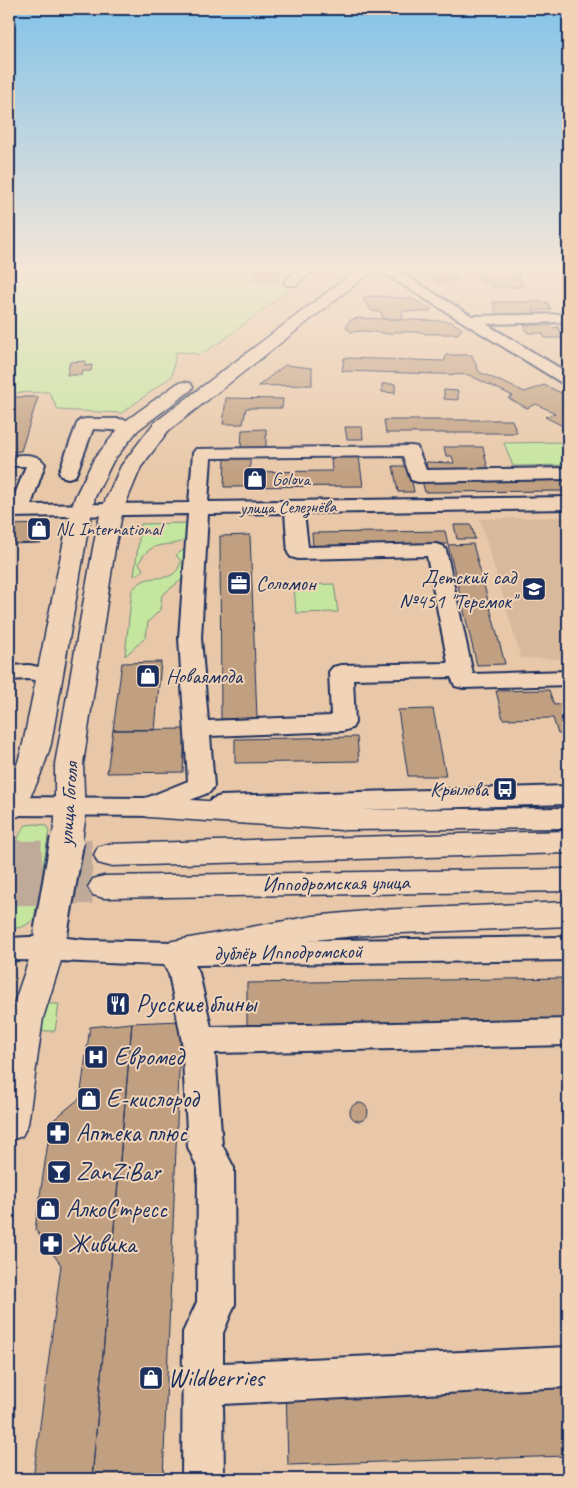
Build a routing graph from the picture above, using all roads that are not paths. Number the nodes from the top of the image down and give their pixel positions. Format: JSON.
{"nodes":[{"id":1,"x":251,"y":338,"type":"edge"},
{"id":2,"x":277,"y":338,"type":"edge"},
{"id":3,"x":499,"y":338,"type":"edge"},
{"id":4,"x":216,"y":364,"type":"dead end"},
{"id":5,"x":200,"y":375,"type":"dead end"},
{"id":6,"x":568,"y":380,"type":"edge"},
{"id":7,"x":132,"y":426,"type":"junction"},
{"id":8,"x":9,"y":461,"type":"edge"},
{"id":9,"x":68,"y":472,"type":"dead end"},
{"id":10,"x":568,"y":474,"type":"edge"},
{"id":11,"x":568,"y":503,"type":"edge"},
{"id":12,"x":294,"y":507,"type":"junction"},
{"id":13,"x":199,"y":508,"type":"junction"},
{"id":14,"x":82,"y":510,"type":"junction"},
{"id":15,"x":112,"y":510,"type":"junction"},
{"id":16,"x":14,"y":511,"type":"edge"},
{"id":17,"x":461,"y":670,"type":"junction"},
{"id":18,"x":9,"y":673,"type":"edge"},
{"id":19,"x":49,"y":676,"type":"junction"},
{"id":20,"x":568,"y":678,"type":"edge"},
{"id":21,"x":197,"y":729,"type":"junction"},
{"id":22,"x":568,"y":795,"type":"edge"},
{"id":23,"x":9,"y":807,"type":"edge"},
{"id":24,"x":69,"y":807,"type":"junction"},
{"id":25,"x":148,"y":807,"type":"junction"},
{"id":26,"x":568,"y":818,"type":"edge"},
{"id":27,"x":568,"y":842,"type":"edge"},
{"id":28,"x":110,"y":855,"type":"tunnel mouth"},
{"id":29,"x":568,"y":880,"type":"edge"},
{"id":30,"x":104,"y":887,"type":"tunnel mouth"},
{"id":31,"x":568,"y":914,"type":"edge"},
{"id":32,"x":50,"y":940,"type":"junction"},
{"id":33,"x":9,"y":948,"type":"edge"},
{"id":34,"x":568,"y":948,"type":"edge"},
{"id":35,"x":172,"y":954,"type":"junction"},
{"id":36,"x":568,"y":1032,"type":"edge"},
{"id":37,"x":198,"y":1042,"type":"junction"},
{"id":38,"x":9,"y":1124,"type":"edge"},
{"id":39,"x":568,"y":1368,"type":"edge"},
{"id":40,"x":202,"y":1386,"type":"junction"},
{"id":41,"x":204,"y":1479,"type":"edge"}],
"edges":[{"from":1,"to":4,"type":"main road"},
{"from":2,"to":15,"type":"main road","name":"улица Гоголя"},
{"from":3,"to":6,"type":"street"},
{"from":5,"to":7,"type":"main road","name":"улица Гоголя"},
{"from":7,"to":9,"type":"street"},
{"from":7,"to":14,"type":"main road","name":"улица Гоголя"},
{"from":8,"to":16,"type":"street"},
{"from":10,"to":13,"type":"street"},
{"from":11,"to":12,"type":"street","name":"улица Селезнёва"},
{"from":12,"to":13,"type":"street","name":"улица Селезнёва"},
{"from":12,"to":17,"type":"street"},
{"from":13,"to":15,"type":"street","name":"улица Селезнёва"},
{"from":13,"to":21,"type":"street"},
{"from":14,"to":15,"type":"street","name":"улица Селезнёва"},
{"from":14,"to":16,"type":"street","name":"улица Селезнёва"},
{"from":14,"to":19,"type":"main road","name":"улица Гоголя"},
{"from":15,"to":24,"type":"main road","name":"улица Гоголя"},
{"from":17,"to":20,"type":"street"},
{"from":17,"to":21,"type":"street"},
{"from":18,"to":19,"type":"street"},
{"from":19,"to":23,"type":"main road","name":"улица Гоголя"},
{"from":21,"to":25,"type":"street"},
{"from":22,"to":25,"type":"street"},
{"from":23,"to":24,"type":"street"},
{"from":24,"to":25,"type":"street"},
{"from":24,"to":32,"type":"main road","name":"улица Гоголя","bridge":true},
{"from":25,"to":26,"type":"main road"},
{"from":27,"to":28,"type":"main road","name":"Ипподромская улица"},
{"from":29,"to":30,"type":"main road","name":"Ипподромская улица"},
{"from":31,"to":35,"type":"main road"},
{"from":32,"to":33,"type":"street","name":"дублёр Ипподромской"},
{"from":32,"to":35,"type":"street","name":"дублёр Ипподромской"},
{"from":32,"to":38,"type":"main road","name":"улица Гоголя"},
{"from":34,"to":35,"type":"street","name":"дублёр Ипподромской"},
{"from":35,"to":37,"type":"street"},
{"from":36,"to":37,"type":"street"},
{"from":37,"to":40,"type":"street"},
{"from":39,"to":40,"type":"street"},
{"from":40,"to":41,"type":"street"}]}
